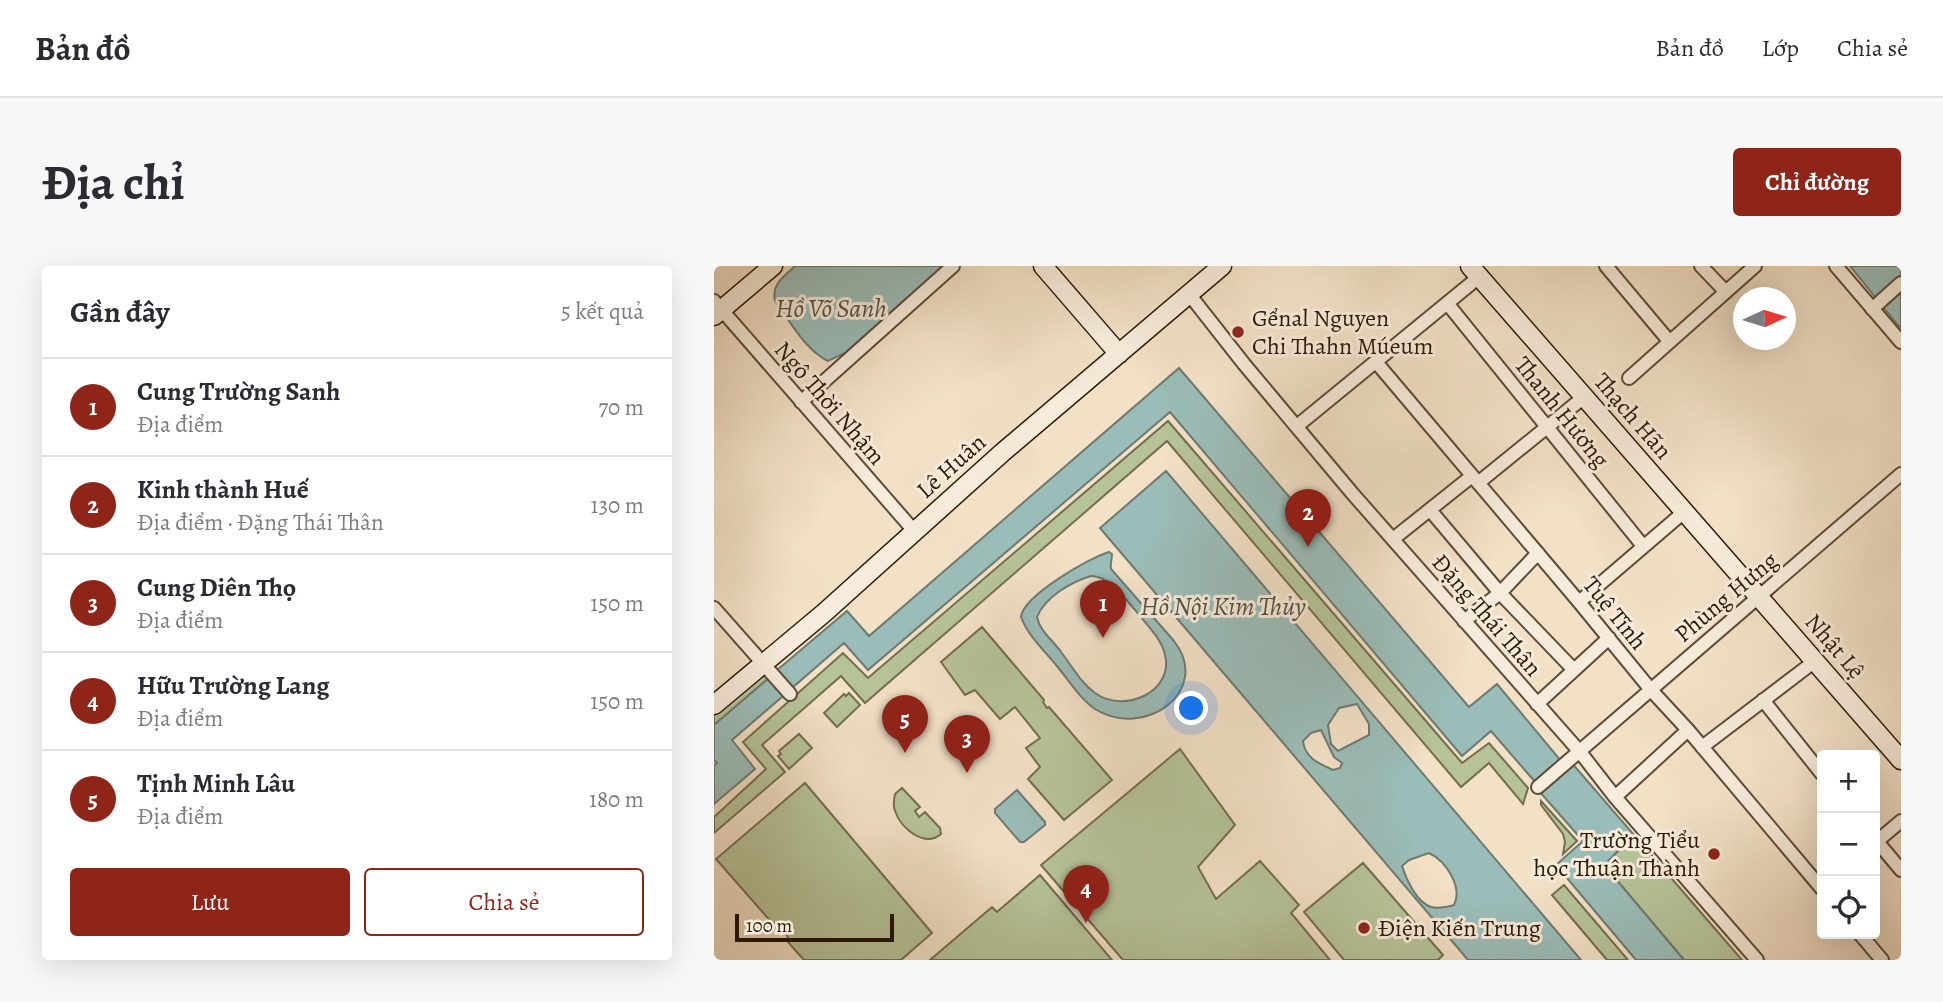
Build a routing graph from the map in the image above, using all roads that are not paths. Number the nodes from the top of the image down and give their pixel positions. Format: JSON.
{"nodes":[{"id":1,"x":773,"y":266,"type":"edge"},
{"id":2,"x":953,"y":266,"type":"edge"},
{"id":3,"x":1043,"y":266,"type":"edge"},
{"id":4,"x":1222,"y":266,"type":"edge"},
{"id":5,"x":1606,"y":266,"type":"edge"},
{"id":6,"x":1701,"y":266,"type":"edge"},
{"id":7,"x":1836,"y":266,"type":"edge"},
{"id":8,"x":1747,"y":268,"type":"edge"},
{"id":9,"x":1475,"y":272,"type":"edge"},
{"id":10,"x":1901,"y":282,"type":"edge"},
{"id":11,"x":1725,"y":291,"type":"junction"},
{"id":12,"x":1189,"y":294,"type":"junction"},
{"id":13,"x":1447,"y":303,"type":"junction"},
{"id":14,"x":1875,"y":306,"type":"junction"},
{"id":15,"x":717,"y":309,"type":"edge"},
{"id":16,"x":1669,"y":341,"type":"junction"},
{"id":17,"x":1901,"y":342,"type":"edge"},
{"id":18,"x":1119,"y":354,"type":"junction"},
{"id":19,"x":1376,"y":362,"type":"junction"},
{"id":20,"x":1629,"y":379,"type":"dead end"},
{"id":21,"x":1584,"y":397,"type":"junction"},
{"id":22,"x":802,"y":402,"type":"junction"},
{"id":23,"x":1297,"y":426,"type":"junction"},
{"id":24,"x":1547,"y":427,"type":"junction"},
{"id":25,"x":1901,"y":474,"type":"edge"},
{"id":26,"x":1475,"y":480,"type":"junction"},
{"id":27,"x":1430,"y":510,"type":"junction"},
{"id":28,"x":1684,"y":512,"type":"junction"},
{"id":29,"x":915,"y":532,"type":"junction"},
{"id":30,"x":1393,"y":539,"type":"junction"},
{"id":31,"x":1643,"y":546,"type":"junction"},
{"id":32,"x":1538,"y":553,"type":"junction"},
{"id":33,"x":1500,"y":593,"type":"junction"},
{"id":34,"x":1760,"y":596,"type":"junction"},
{"id":35,"x":1579,"y":602,"type":"junction"},
{"id":36,"x":714,"y":608,"type":"edge"},
{"id":37,"x":1464,"y":621,"type":"junction"},
{"id":38,"x":1609,"y":638,"type":"junction"},
{"id":39,"x":1815,"y":661,"type":"junction"},
{"id":40,"x":761,"y":664,"type":"junction"},
{"id":41,"x":1574,"y":670,"type":"junction"},
{"id":42,"x":1651,"y":690,"type":"junction"},
{"id":43,"x":790,"y":695,"type":"dead end"},
{"id":44,"x":1763,"y":700,"type":"junction"},
{"id":45,"x":1537,"y":704,"type":"junction"},
{"id":46,"x":714,"y":705,"type":"edge"},
{"id":47,"x":1688,"y":730,"type":"junction"},
{"id":48,"x":1702,"y":747,"type":"junction"},
{"id":49,"x":1580,"y":752,"type":"junction"},
{"id":50,"x":1901,"y":760,"type":"edge"},
{"id":51,"x":1817,"y":768,"type":"edge"},
{"id":52,"x":1538,"y":787,"type":"dead end"},
{"id":53,"x":1615,"y":797,"type":"junction"},
{"id":54,"x":1901,"y":821,"type":"edge"},
{"id":55,"x":1880,"y":837,"type":"edge"},
{"id":56,"x":1880,"y":847,"type":"edge"},
{"id":57,"x":1901,"y":870,"type":"edge"},
{"id":58,"x":1817,"y":882,"type":"edge"},
{"id":59,"x":1864,"y":939,"type":"edge"},
{"id":60,"x":1757,"y":960,"type":"edge"},
{"id":61,"x":1882,"y":960,"type":"edge"}],
"edges":[{"from":1,"to":15,"type":"street"},
{"from":2,"to":22,"type":"street"},
{"from":3,"to":18,"type":"street"},
{"from":4,"to":12,"type":"street","name":"Lê Huân"},
{"from":5,"to":16,"type":"street"},
{"from":6,"to":11,"type":"street"},
{"from":7,"to":14,"type":"street"},
{"from":8,"to":11,"type":"street"},
{"from":9,"to":13,"type":"street"},
{"from":9,"to":21,"type":"street","name":"Thạch Hãn"},
{"from":10,"to":14,"type":"street"},
{"from":11,"to":16,"type":"street"},
{"from":12,"to":18,"type":"street","name":"Lê Huân"},
{"from":12,"to":23,"type":"street","name":"Đặng Thái Thân"},
{"from":13,"to":19,"type":"street"},
{"from":13,"to":24,"type":"street","name":"Thanh Hương"},
{"from":14,"to":17,"type":"street"},
{"from":15,"to":22,"type":"street","name":"Ngô Thời Nhậm"},
{"from":16,"to":20,"type":"street"},
{"from":18,"to":29,"type":"street","name":"Lê Huân"},
{"from":19,"to":23,"type":"street"},
{"from":19,"to":26,"type":"street","name":"Tuệ Tĩnh"},
{"from":21,"to":24,"type":"street"},
{"from":21,"to":28,"type":"street","name":"Thạch Hãn"},
{"from":22,"to":29,"type":"street","name":"Ngô Thời Nhậm"},
{"from":23,"to":30,"type":"street","name":"Đặng Thái Thân"},
{"from":24,"to":26,"type":"street"},
{"from":24,"to":31,"type":"street","name":"Thanh Hương"},
{"from":25,"to":34,"type":"street","name":"Phùng Hưng"},
{"from":26,"to":27,"type":"street"},
{"from":26,"to":32,"type":"street","name":"Tuệ Tĩnh"},
{"from":27,"to":30,"type":"street"},
{"from":27,"to":33,"type":"street"},
{"from":28,"to":31,"type":"street"},
{"from":28,"to":34,"type":"street","name":"Thạch Hãn"},
{"from":29,"to":40,"type":"street","name":"Lê Huân"},
{"from":30,"to":37,"type":"street","name":"Đặng Thái Thân"},
{"from":31,"to":35,"type":"street"},
{"from":32,"to":33,"type":"street"},
{"from":32,"to":35,"type":"street","name":"Tuệ Tĩnh"},
{"from":33,"to":37,"type":"street"},
{"from":33,"to":41,"type":"street"},
{"from":34,"to":39,"type":"street","name":"Nhật Lệ"},
{"from":34,"to":42,"type":"street","name":"Phùng Hưng"},
{"from":35,"to":38,"type":"street","name":"Tuệ Tĩnh"},
{"from":36,"to":40,"type":"street"},
{"from":37,"to":45,"type":"street","name":"Đặng Thái Thân"},
{"from":38,"to":41,"type":"street"},
{"from":38,"to":42,"type":"street","name":"Tuệ Tĩnh"},
{"from":39,"to":44,"type":"street"},
{"from":39,"to":50,"type":"street","name":"Nhật Lệ"},
{"from":40,"to":43,"type":"street"},
{"from":40,"to":46,"type":"street","name":"Lê Huân"},
{"from":41,"to":45,"type":"street"},
{"from":42,"to":47,"type":"street","name":"Tuệ Tĩnh"},
{"from":42,"to":49,"type":"street","name":"Phùng Hưng"},
{"from":44,"to":48,"type":"street"},
{"from":44,"to":51,"type":"street"},
{"from":45,"to":49,"type":"street","name":"Đặng Thái Thân"},
{"from":47,"to":48,"type":"street","name":"Tuệ Tĩnh"},
{"from":47,"to":53,"type":"street"},
{"from":48,"to":58,"type":"street","name":"Tuệ Tĩnh"},
{"from":49,"to":52,"type":"street","name":"Phùng Hưng"},
{"from":49,"to":53,"type":"street","name":"Đặng Thái Thân"},
{"from":53,"to":60,"type":"street","name":"Đặng Thái Thân"},
{"from":54,"to":55,"type":"street"},
{"from":56,"to":57,"type":"street"},
{"from":59,"to":61,"type":"street"}]}
